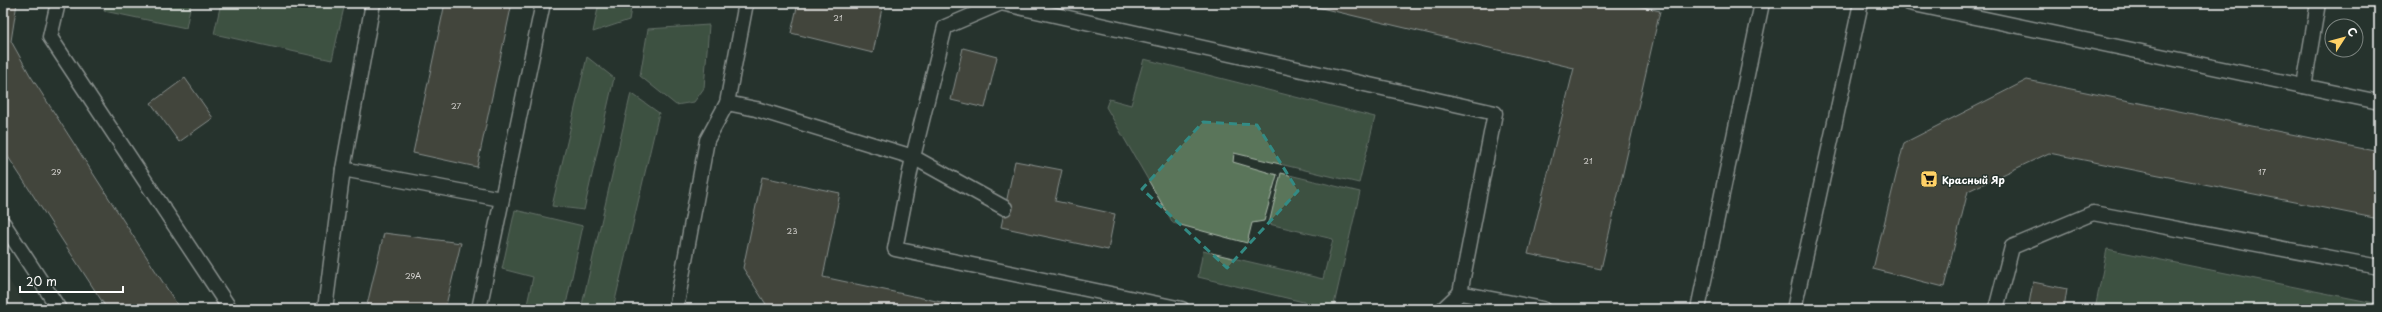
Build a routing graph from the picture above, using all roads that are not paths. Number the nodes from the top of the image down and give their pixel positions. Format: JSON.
{"nodes":[{"id":1,"x":58,"y":3,"type":"edge"},
{"id":2,"x":373,"y":3,"type":"edge"},
{"id":3,"x":543,"y":3,"type":"edge"},
{"id":4,"x":746,"y":3,"type":"edge"},
{"id":5,"x":1762,"y":3,"type":"edge"},
{"id":6,"x":1861,"y":3,"type":"edge"},
{"id":7,"x":1909,"y":3,"type":"edge"},
{"id":8,"x":2318,"y":3,"type":"edge"},
{"id":9,"x":2304,"y":86,"type":"junction"},
{"id":10,"x":727,"y":102,"type":"junction"},
{"id":11,"x":2379,"y":102,"type":"edge"},
{"id":12,"x":913,"y":156,"type":"junction"},
{"id":13,"x":343,"y":169,"type":"junction"},
{"id":14,"x":501,"y":199,"type":"junction"},
{"id":15,"x":1005,"y":208,"type":"dead end"},
{"id":16,"x":3,"y":223,"type":"edge"},
{"id":17,"x":2379,"y":267,"type":"edge"},
{"id":18,"x":1460,"y":293,"type":"junction"},
{"id":19,"x":59,"y":309,"type":"edge"},
{"id":20,"x":230,"y":309,"type":"edge"},
{"id":21,"x":325,"y":309,"type":"edge"},
{"id":22,"x":479,"y":309,"type":"edge"},
{"id":23,"x":676,"y":309,"type":"edge"},
{"id":24,"x":1182,"y":309,"type":"edge"},
{"id":25,"x":1443,"y":309,"type":"edge"},
{"id":26,"x":1543,"y":309,"type":"edge"},
{"id":27,"x":1698,"y":309,"type":"edge"},
{"id":28,"x":1794,"y":309,"type":"edge"},
{"id":29,"x":1996,"y":309,"type":"edge"}],
"edges":[{"from":1,"to":20,"type":"lane"},
{"from":2,"to":13,"type":"lane"},
{"from":3,"to":14,"type":"lane"},
{"from":4,"to":10,"type":"lane"},
{"from":5,"to":27,"type":"lane"},
{"from":6,"to":28,"type":"lane"},
{"from":7,"to":9,"type":"lane"},
{"from":8,"to":9,"type":"lane"},
{"from":9,"to":11,"type":"lane"},
{"from":10,"to":12,"type":"lane"},
{"from":10,"to":23,"type":"lane"},
{"from":12,"to":15,"type":"lane"},
{"from":12,"to":18,"type":"lane"},
{"from":12,"to":24,"type":"lane"},
{"from":13,"to":14,"type":"lane"},
{"from":13,"to":21,"type":"lane"},
{"from":14,"to":22,"type":"lane"},
{"from":16,"to":19,"type":"lane"},
{"from":17,"to":29,"type":"lane"},
{"from":18,"to":25,"type":"lane"},
{"from":18,"to":26,"type":"lane"}]}
